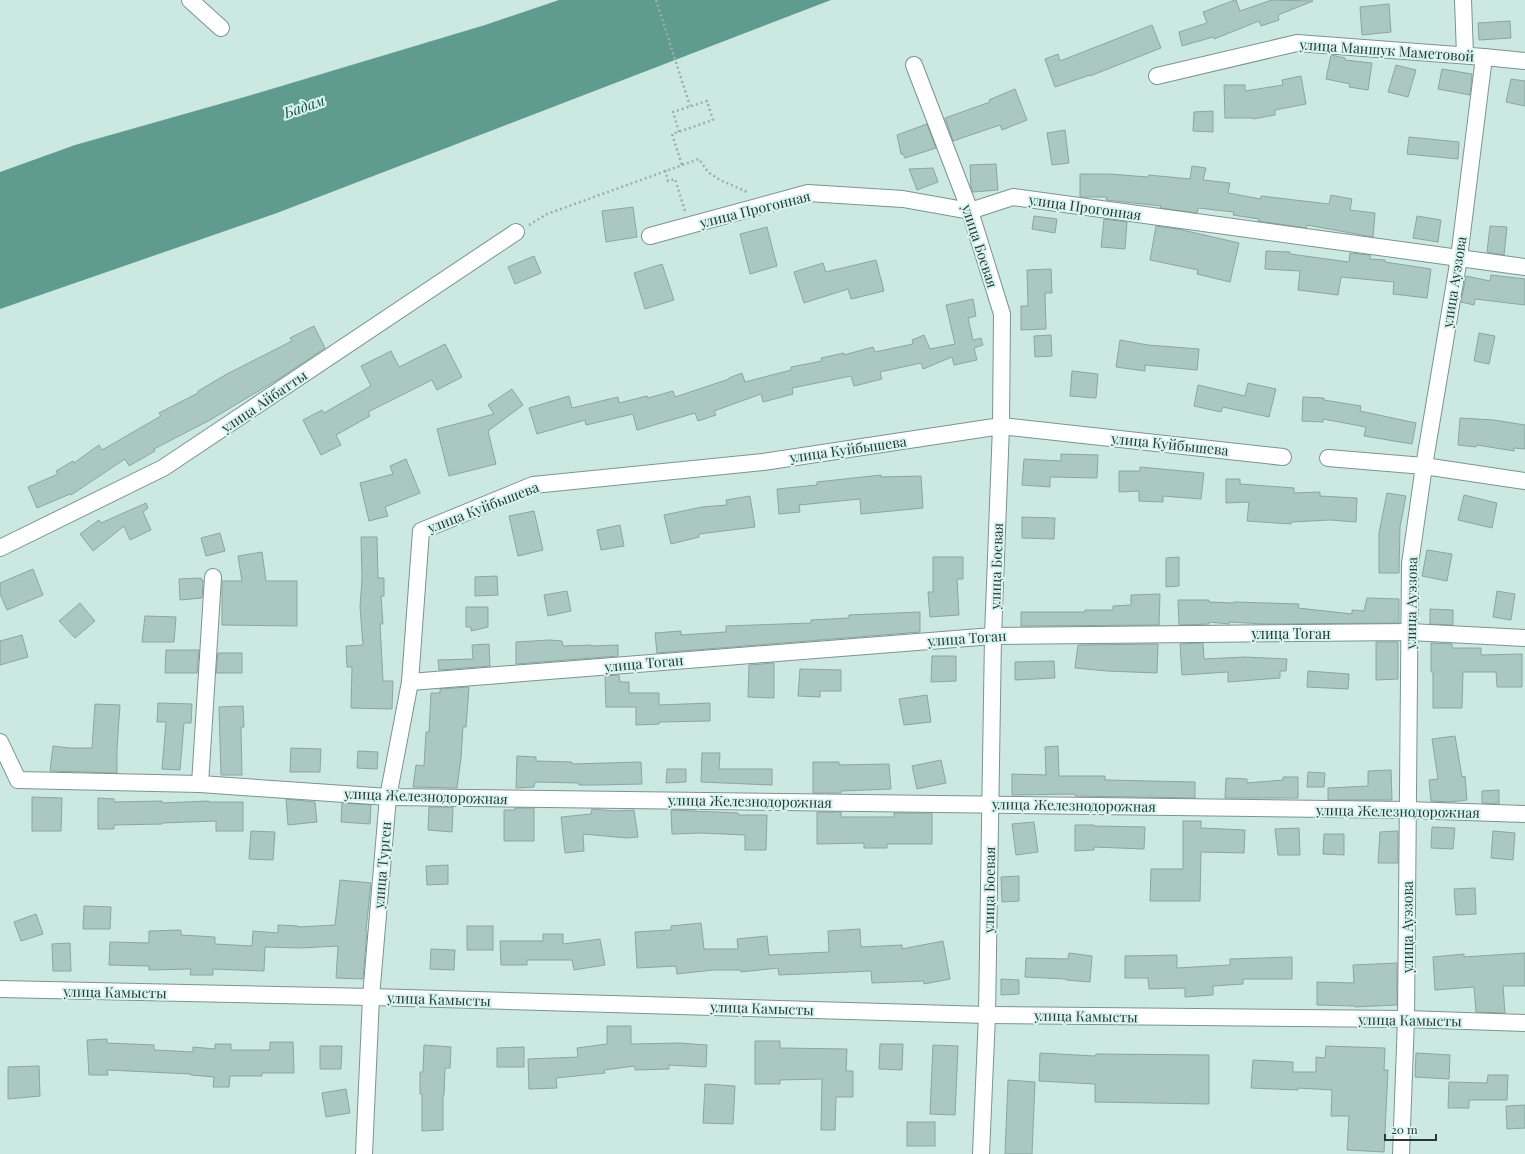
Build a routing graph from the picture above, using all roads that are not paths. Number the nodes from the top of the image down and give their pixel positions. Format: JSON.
{"nodes":[{"id":1,"x":190,"y":0,"type":"edge"},
{"id":2,"x":1463,"y":0,"type":"edge"},
{"id":3,"x":221,"y":28,"type":"dead end"},
{"id":4,"x":1465,"y":55,"type":"junction"},
{"id":5,"x":1484,"y":56,"type":"junction"},
{"id":6,"x":1525,"y":61,"type":"edge"},
{"id":7,"x":914,"y":65,"type":"dead end"},
{"id":8,"x":1157,"y":76,"type":"dead end"},
{"id":9,"x":970,"y":211,"type":"junction"},
{"id":10,"x":516,"y":232,"type":"road end"},
{"id":11,"x":650,"y":236,"type":"dead end"},
{"id":12,"x":1459,"y":258,"type":"junction"},
{"id":13,"x":1525,"y":267,"type":"edge"},
{"id":14,"x":1001,"y":426,"type":"junction"},
{"id":15,"x":1283,"y":457,"type":"dead end"},
{"id":16,"x":1328,"y":458,"type":"dead end"},
{"id":17,"x":1424,"y":466,"type":"junction"},
{"id":18,"x":1525,"y":481,"type":"edge"},
{"id":19,"x":421,"y":531,"type":"joint"},
{"id":20,"x":0,"y":548,"type":"edge"},
{"id":21,"x":212,"y":577,"type":"dead end"},
{"id":22,"x":1410,"y":632,"type":"junction"},
{"id":23,"x":993,"y":636,"type":"junction"},
{"id":24,"x":1525,"y":638,"type":"edge"},
{"id":25,"x":410,"y":682,"type":"junction"},
{"id":26,"x":0,"y":742,"type":"edge"},
{"id":27,"x":200,"y":784,"type":"junction"},
{"id":28,"x":388,"y":798,"type":"junction"},
{"id":29,"x":991,"y":804,"type":"junction"},
{"id":30,"x":1408,"y":810,"type":"junction"},
{"id":31,"x":1525,"y":814,"type":"edge"},
{"id":32,"x":0,"y":989,"type":"edge"},
{"id":33,"x":371,"y":996,"type":"junction"},
{"id":34,"x":987,"y":1015,"type":"junction"},
{"id":35,"x":1406,"y":1019,"type":"junction"},
{"id":36,"x":1525,"y":1023,"type":"edge"},
{"id":37,"x":364,"y":1154,"type":"edge"},
{"id":38,"x":981,"y":1154,"type":"edge"},
{"id":39,"x":1401,"y":1154,"type":"edge"}],
"edges":[{"from":1,"to":3,"type":"street"},
{"from":2,"to":4,"type":"street"},
{"from":4,"to":5,"type":"street","name":"улица Маншук Маметовой"},
{"from":4,"to":8,"type":"street","name":"улица Маншук Маметовой"},
{"from":5,"to":6,"type":"street","name":"улица Маншук Маметовой"},
{"from":5,"to":12,"type":"street","name":"улица Ауэзова"},
{"from":7,"to":9,"type":"street","name":"улица Боевая"},
{"from":9,"to":11,"type":"street","name":"улица Прогонная"},
{"from":9,"to":12,"type":"street","name":"улица Прогонная"},
{"from":9,"to":14,"type":"street","name":"улица Боевая"},
{"from":10,"to":20,"type":"street","name":"улица Айбатты"},
{"from":12,"to":13,"type":"street","name":"улица Прогонная"},
{"from":12,"to":17,"type":"street","name":"улица Ауэзова"},
{"from":14,"to":15,"type":"street","name":"улица Куйбышева"},
{"from":14,"to":19,"type":"street","name":"улица Куйбышева"},
{"from":14,"to":23,"type":"street","name":"улица Боевая"},
{"from":16,"to":17,"type":"street"},
{"from":17,"to":18,"type":"street"},
{"from":17,"to":22,"type":"street","name":"улица Ауэзова"},
{"from":19,"to":25,"type":"street","name":"улица Турген"},
{"from":21,"to":27,"type":"street"},
{"from":22,"to":23,"type":"street","name":"улица Тоган"},
{"from":22,"to":24,"type":"street","name":"улица Тоган"},
{"from":22,"to":30,"type":"street","name":"улица Ауэзова"},
{"from":23,"to":25,"type":"street","name":"улица Тоган"},
{"from":23,"to":29,"type":"street","name":"улица Боевая"},
{"from":25,"to":28,"type":"street","name":"улица Турген"},
{"from":26,"to":27,"type":"street","name":"улица Железнодорожная"},
{"from":27,"to":28,"type":"street","name":"улица Железнодорожная"},
{"from":28,"to":29,"type":"street","name":"улица Железнодорожная"},
{"from":28,"to":33,"type":"street","name":"улица Турген"},
{"from":29,"to":30,"type":"street","name":"улица Железнодорожная"},
{"from":29,"to":34,"type":"street","name":"улица Боевая"},
{"from":30,"to":31,"type":"street","name":"улица Железнодорожная"},
{"from":30,"to":35,"type":"street","name":"улица Ауэзова"},
{"from":32,"to":33,"type":"street","name":"улица Камысты"},
{"from":33,"to":34,"type":"street","name":"улица Камысты"},
{"from":33,"to":37,"type":"street","name":"улица Турген"},
{"from":34,"to":35,"type":"street","name":"улица Камысты"},
{"from":34,"to":38,"type":"street","name":"улица Боевая"},
{"from":35,"to":36,"type":"street","name":"улица Камысты"},
{"from":35,"to":39,"type":"street","name":"улица Ауэзова"}]}
